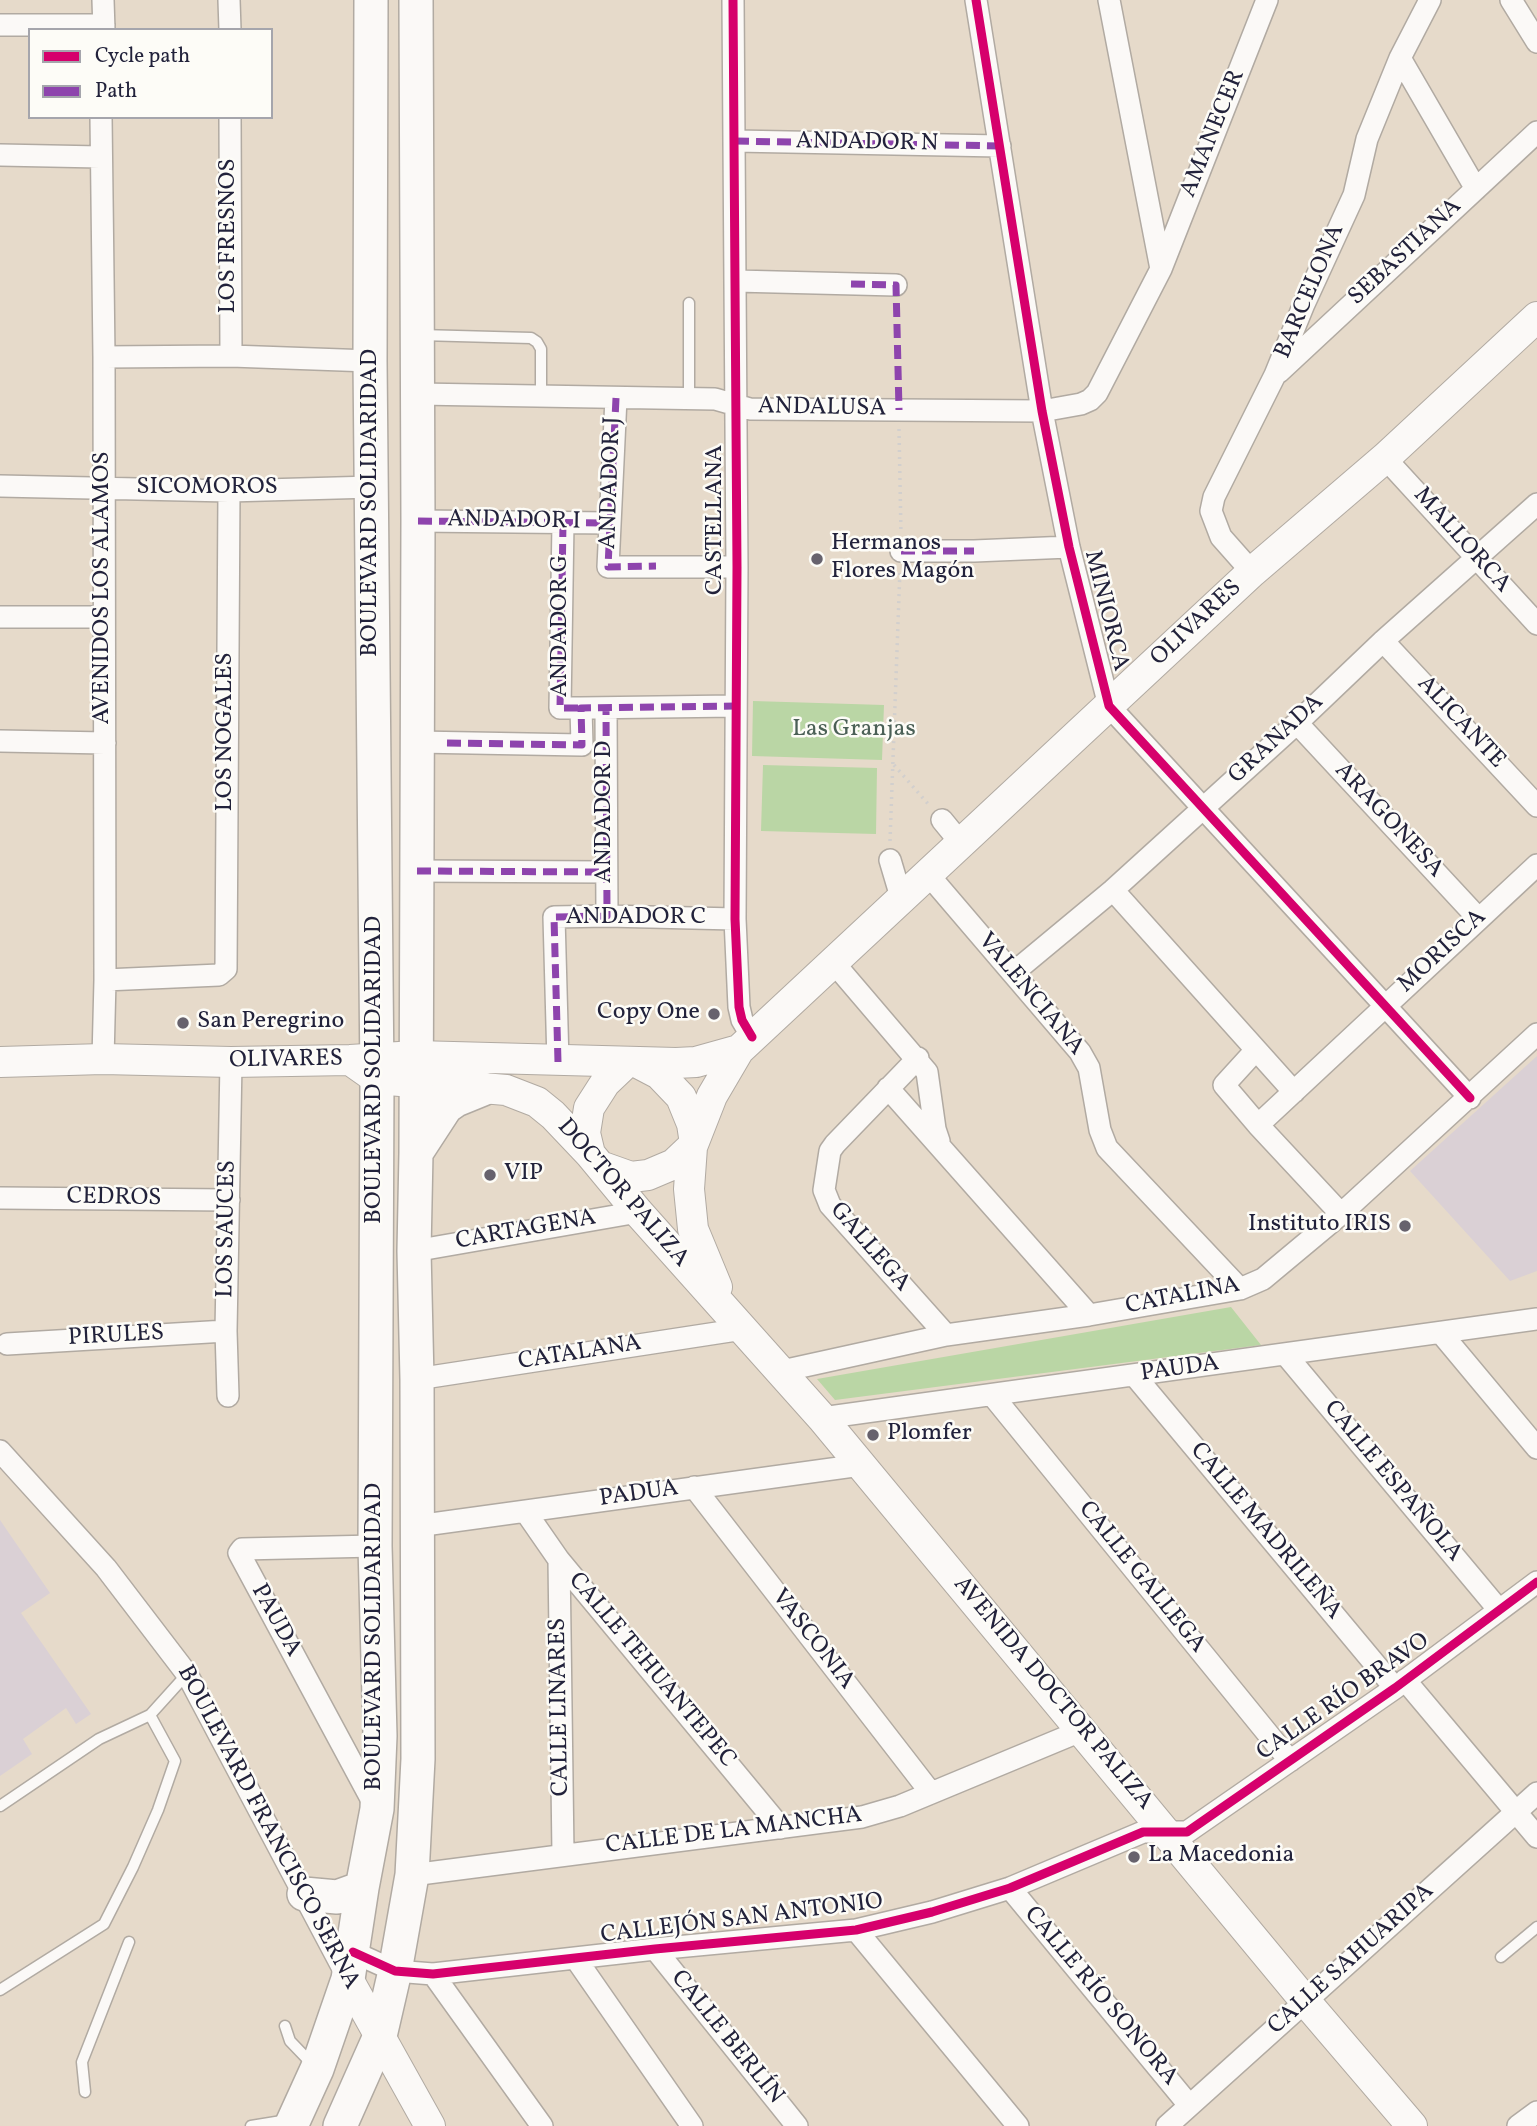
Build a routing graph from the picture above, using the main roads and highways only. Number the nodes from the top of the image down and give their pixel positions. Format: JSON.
{"nodes":[{"id":1,"x":371,"y":0,"type":"edge"},
{"id":2,"x":416,"y":0,"type":"edge"},
{"id":3,"x":1537,"y":317,"type":"edge"},
{"id":4,"x":746,"y":1044,"type":"junction"},
{"id":5,"x":0,"y":1062,"type":"edge"},
{"id":6,"x":632,"y":1063,"type":"junction"},
{"id":7,"x":368,"y":1066,"type":"junction"},
{"id":8,"x":416,"y":1070,"type":"junction"},
{"id":9,"x":483,"y":1089,"type":"junction"},
{"id":10,"x":693,"y":1142,"type":"junction"},
{"id":11,"x":416,"y":1153,"type":"junction"},
{"id":12,"x":595,"y":1160,"type":"junction"},
{"id":13,"x":737,"y":1323,"type":"junction"},
{"id":14,"x":362,"y":1888,"type":"junction"},
{"id":15,"x":304,"y":1894,"type":"road end"},
{"id":16,"x":351,"y":1966,"type":"junction"},
{"id":17,"x":380,"y":2036,"type":"junction"},
{"id":18,"x":293,"y":2122,"type":"edge"},
{"id":19,"x":340,"y":2126,"type":"edge"},
{"id":20,"x":430,"y":2126,"type":"edge"},
{"id":21,"x":1412,"y":2126,"type":"edge"}],
"edges":[{"from":1,"to":7,"type":"main road","name":"BOULEVARD SOLIDARIDAD"},
{"from":2,"to":8,"type":"main road","name":"BOULEVARD SOLIDARIDAD"},
{"from":3,"to":4,"type":"main road","name":"OLIVARES"},
{"from":4,"to":6,"type":"main road","name":"OLIVARES"},
{"from":4,"to":10,"type":"main road","name":"OLIVARES"},
{"from":5,"to":7,"type":"main road","name":"OLIVARES"},
{"from":6,"to":8,"type":"main road","name":"OLIVARES"},
{"from":6,"to":10,"type":"main road"},
{"from":6,"to":12,"type":"main road"},
{"from":7,"to":8,"type":"main road","name":"OLIVARES"},
{"from":7,"to":14,"type":"main road","name":"BOULEVARD SOLIDARIDAD"},
{"from":8,"to":9,"type":"main road","name":"DOCTOR PALIZA"},
{"from":8,"to":11,"type":"main road","name":"BOULEVARD SOLIDARIDAD"},
{"from":9,"to":11,"type":"main road"},
{"from":9,"to":12,"type":"main road","name":"DOCTOR PALIZA"},
{"from":10,"to":12,"type":"main road"},
{"from":10,"to":13,"type":"main road","name":"OLIVARES"},
{"from":11,"to":17,"type":"main road","name":"BOULEVARD SOLIDARIDAD"},
{"from":12,"to":13,"type":"main road","name":"DOCTOR PALIZA"},
{"from":13,"to":21,"type":"main road","name":"AVENIDA DOCTOR PALIZA"},
{"from":14,"to":15,"type":"main road"},
{"from":14,"to":16,"type":"main road","name":"BOULEVARD SOLIDARIDAD"},
{"from":16,"to":17,"type":"main road","name":"BOULEVARD FRANCISCO SERNA"},
{"from":16,"to":18,"type":"main road","name":"BOULEVARD SOLIDARIDAD"},
{"from":17,"to":19,"type":"main road","name":"BOULEVARD SOLIDARIDAD"},
{"from":17,"to":20,"type":"main road","name":"BOULEVARD FRANCISCO SERNA"}]}
